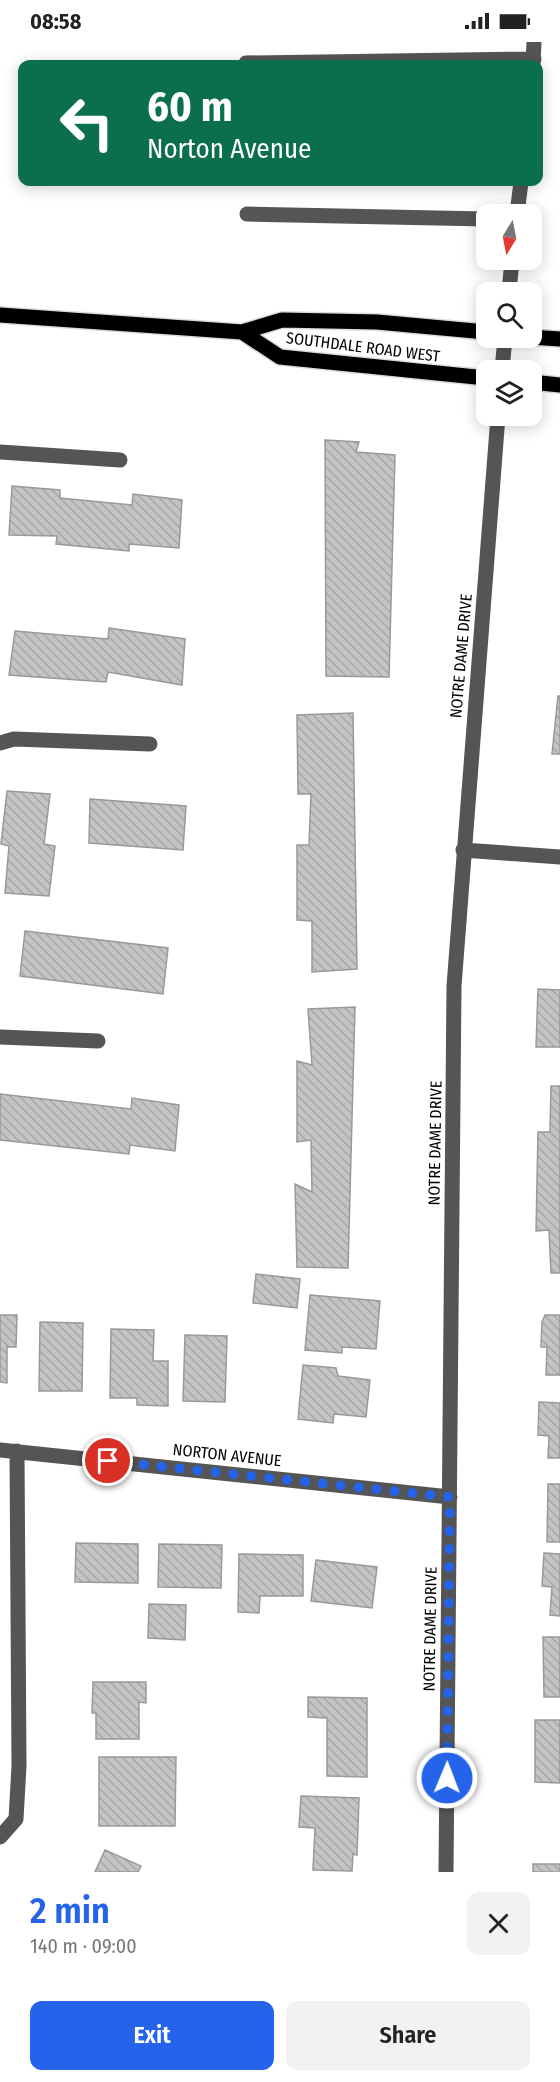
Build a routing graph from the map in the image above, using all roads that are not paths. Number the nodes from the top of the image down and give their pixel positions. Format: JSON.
{"nodes":[{"id":1,"x":534,"y":42,"type":"edge"},
{"id":2,"x":534,"y":60,"type":"edge"},
{"id":3,"x":520,"y":186,"type":"edge"},
{"id":4,"x":518,"y":204,"type":"edge"},
{"id":5,"x":247,"y":214,"type":"dead end"},
{"id":6,"x":476,"y":219,"type":"edge"},
{"id":7,"x":0,"y":315,"type":"edge"},
{"id":8,"x":476,"y":331,"type":"edge"},
{"id":9,"x":242,"y":332,"type":"junction"},
{"id":10,"x":542,"y":338,"type":"edge"},
{"id":11,"x":560,"y":339,"type":"edge"},
{"id":12,"x":476,"y":377,"type":"edge"},
{"id":13,"x":542,"y":383,"type":"edge"},
{"id":14,"x":560,"y":385,"type":"edge"},
{"id":15,"x":497,"y":426,"type":"edge"},
{"id":16,"x":0,"y":452,"type":"edge"},
{"id":17,"x":120,"y":460,"type":"dead end"},
{"id":18,"x":0,"y":743,"type":"edge"},
{"id":19,"x":150,"y":744,"type":"dead end"},
{"id":20,"x":463,"y":850,"type":"junction"},
{"id":21,"x":560,"y":857,"type":"edge"},
{"id":22,"x":0,"y":1037,"type":"edge"},
{"id":23,"x":98,"y":1041,"type":"dead end"},
{"id":24,"x":0,"y":1450,"type":"edge"},
{"id":25,"x":17,"y":1451,"type":"junction"},
{"id":26,"x":450,"y":1497,"type":"junction"},
{"id":27,"x":0,"y":1837,"type":"edge"},
{"id":28,"x":446,"y":1872,"type":"edge"}],
"edges":[{"from":1,"to":2,"type":"street"},
{"from":3,"to":4,"type":"street"},
{"from":5,"to":6,"type":"street"},
{"from":7,"to":9,"type":"main road","name":"SOUTHDALE ROAD WEST"},
{"from":8,"to":9,"type":"main road","name":"SOUTHDALE ROAD WEST"},
{"from":9,"to":12,"type":"main road","name":"SOUTHDALE ROAD WEST"},
{"from":10,"to":11,"type":"main road"},
{"from":13,"to":14,"type":"main road"},
{"from":15,"to":20,"type":"street","name":"NOTRE DAME DRIVE"},
{"from":16,"to":17,"type":"street"},
{"from":18,"to":19,"type":"street"},
{"from":20,"to":21,"type":"street"},
{"from":20,"to":26,"type":"street","name":"NOTRE DAME DRIVE"},
{"from":22,"to":23,"type":"street"},
{"from":24,"to":25,"type":"street","name":"NORTON AVENUE"},
{"from":25,"to":26,"type":"street","name":"NORTON AVENUE"},
{"from":25,"to":27,"type":"street"},
{"from":26,"to":28,"type":"street","name":"NOTRE DAME DRIVE"}]}
